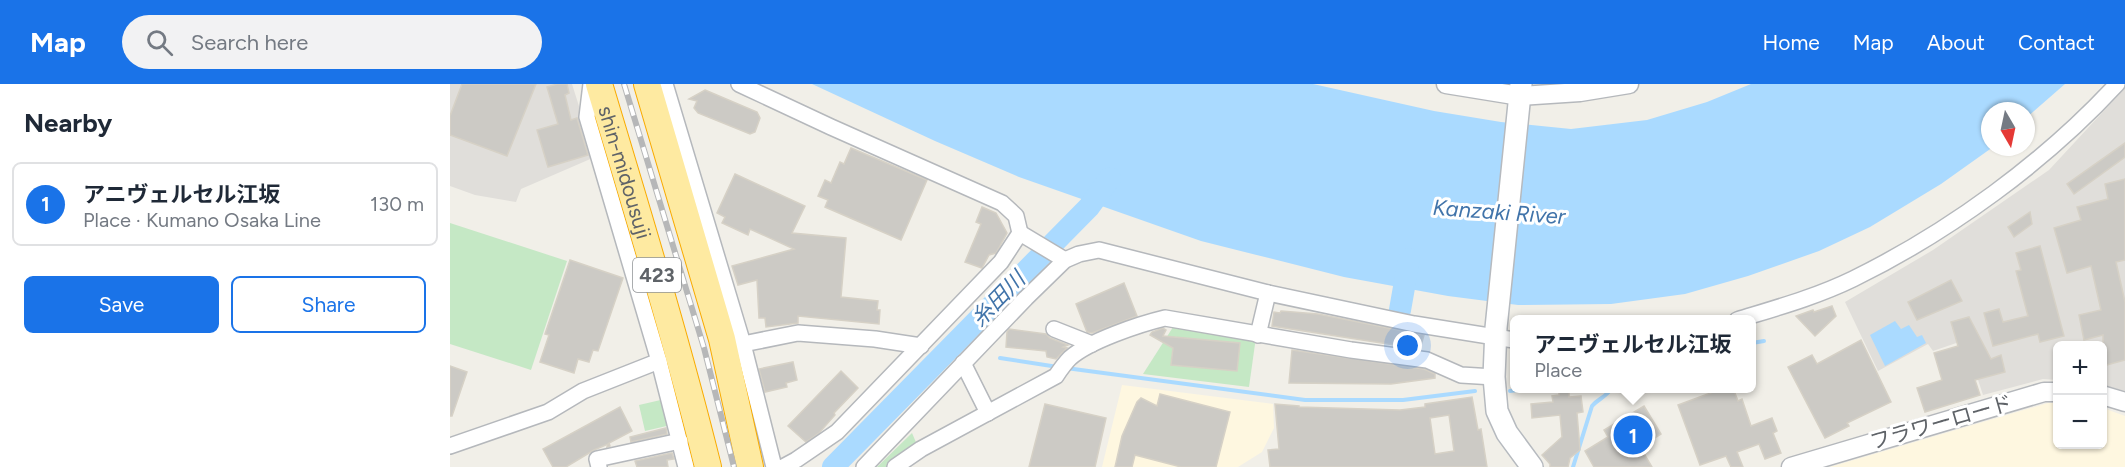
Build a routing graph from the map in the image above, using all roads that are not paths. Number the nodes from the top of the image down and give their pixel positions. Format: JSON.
{"nodes":[{"id":1,"x":591,"y":84,"type":"edge"},
{"id":2,"x":599,"y":84,"type":"edge"},
{"id":3,"x":647,"y":84,"type":"edge"},
{"id":4,"x":665,"y":84,"type":"edge"},
{"id":5,"x":739,"y":84,"type":"edge"},
{"id":6,"x":1446,"y":84,"type":"edge"},
{"id":7,"x":1629,"y":84,"type":"edge"},
{"id":8,"x":2117,"y":84,"type":"edge"},
{"id":9,"x":1519,"y":94,"type":"edge"},
{"id":10,"x":1024,"y":236,"type":"junction"},
{"id":11,"x":1062,"y":258,"type":"junction"},
{"id":12,"x":1268,"y":293,"type":"junction"},
{"id":13,"x":1754,"y":315,"type":"edge"},
{"id":14,"x":1054,"y":328,"type":"dead end"},
{"id":15,"x":1258,"y":335,"type":"junction"},
{"id":16,"x":1502,"y":335,"type":"edge"},
{"id":17,"x":743,"y":345,"type":"junction"},
{"id":18,"x":1092,"y":345,"type":"junction"},
{"id":19,"x":921,"y":346,"type":"junction"},
{"id":20,"x":659,"y":361,"type":"junction"},
{"id":21,"x":963,"y":363,"type":"junction"},
{"id":22,"x":729,"y":367,"type":"junction"},
{"id":23,"x":1494,"y":377,"type":"junction"},
{"id":24,"x":687,"y":381,"type":"junction"},
{"id":25,"x":2053,"y":392,"type":"edge"},
{"id":26,"x":2107,"y":396,"type":"edge"},
{"id":27,"x":2125,"y":402,"type":"edge"},
{"id":28,"x":988,"y":412,"type":"junction"},
{"id":29,"x":680,"y":441,"type":"junction"},
{"id":30,"x":450,"y":446,"type":"edge"},
{"id":31,"x":599,"y":467,"type":"edge"},
{"id":32,"x":686,"y":467,"type":"edge"},
{"id":33,"x":702,"y":467,"type":"edge"},
{"id":34,"x":708,"y":467,"type":"edge"},
{"id":35,"x":750,"y":467,"type":"edge"},
{"id":36,"x":757,"y":467,"type":"edge"},
{"id":37,"x":774,"y":467,"type":"edge"},
{"id":38,"x":783,"y":467,"type":"edge"},
{"id":39,"x":864,"y":467,"type":"edge"},
{"id":40,"x":895,"y":467,"type":"edge"},
{"id":41,"x":1532,"y":467,"type":"edge"},
{"id":42,"x":1791,"y":467,"type":"edge"}],
"edges":[{"from":1,"to":20,"type":"street"},
{"from":2,"to":24,"type":"highway","name":"shin-midousuji","number":"423"},
{"from":3,"to":22,"type":"highway","number":"423"},
{"from":4,"to":17,"type":"street"},
{"from":5,"to":10,"type":"street"},
{"from":6,"to":9,"type":"street"},
{"from":7,"to":9,"type":"street"},
{"from":8,"to":13,"type":"street"},
{"from":9,"to":16,"type":"main road"},
{"from":10,"to":11,"type":"street"},
{"from":10,"to":19,"type":"street"},
{"from":11,"to":12,"type":"street"},
{"from":11,"to":21,"type":"street"},
{"from":12,"to":15,"type":"street"},
{"from":12,"to":16,"type":"street"},
{"from":14,"to":18,"type":"street"},
{"from":15,"to":18,"type":"street"},
{"from":15,"to":23,"type":"street"},
{"from":16,"to":23,"type":"main road"},
{"from":17,"to":19,"type":"street"},
{"from":17,"to":37,"type":"street"},
{"from":18,"to":28,"type":"street"},
{"from":19,"to":38,"type":"street"},
{"from":20,"to":29,"type":"street"},
{"from":20,"to":30,"type":"street"},
{"from":21,"to":28,"type":"street"},
{"from":21,"to":39,"type":"street"},
{"from":22,"to":35,"type":"highway","number":"423"},
{"from":22,"to":36,"type":"highway","number":"423"},
{"from":23,"to":41,"type":"main road"},
{"from":24,"to":33,"type":"highway","number":"423"},
{"from":24,"to":34,"type":"highway","name":"shin-midousuji","number":"423"},
{"from":25,"to":42,"type":"street","name":"フラワーロード"},
{"from":26,"to":27,"type":"street"},
{"from":28,"to":40,"type":"street"},
{"from":29,"to":31,"type":"street"},
{"from":29,"to":32,"type":"street"}]}
